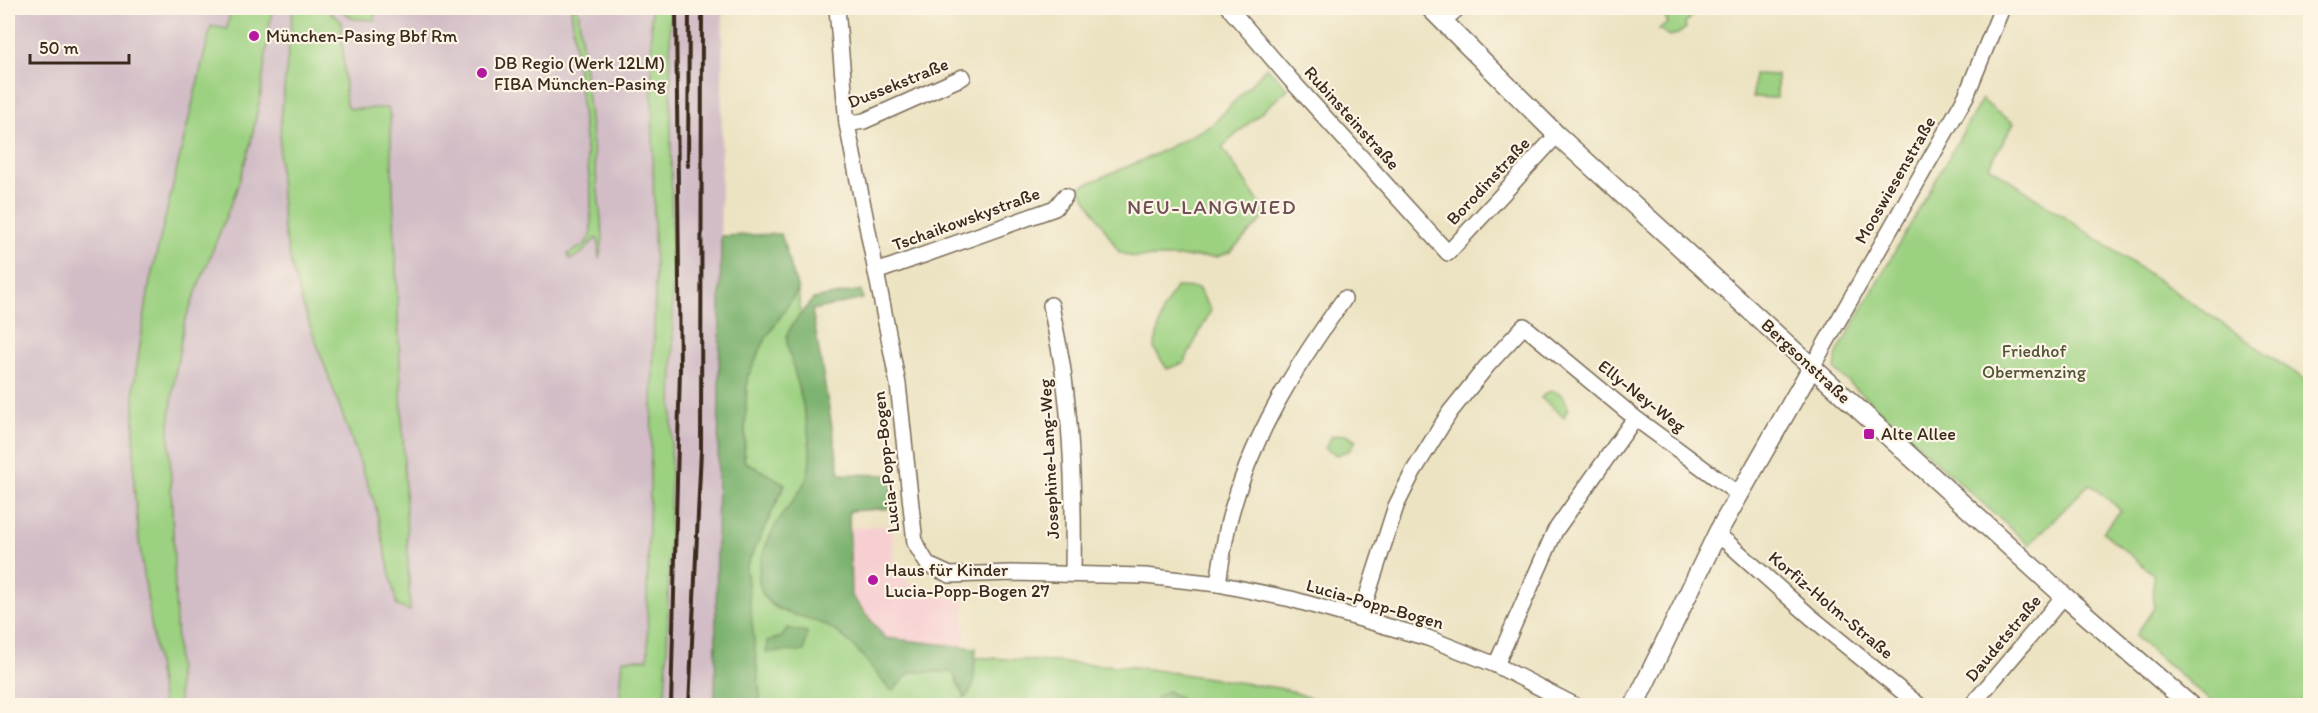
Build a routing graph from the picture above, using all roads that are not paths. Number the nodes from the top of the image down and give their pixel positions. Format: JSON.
{"nodes":[{"id":1,"x":837,"y":8,"type":"edge"},
{"id":2,"x":1229,"y":8,"type":"edge"},
{"id":3,"x":1430,"y":8,"type":"edge"},
{"id":4,"x":1458,"y":8,"type":"edge"},
{"id":5,"x":2002,"y":8,"type":"edge"},
{"id":6,"x":1443,"y":21,"type":"junction"},
{"id":7,"x":963,"y":77,"type":"dead end"},
{"id":8,"x":848,"y":124,"type":"junction"},
{"id":9,"x":1557,"y":135,"type":"junction"},
{"id":10,"x":1065,"y":196,"type":"dead end"},
{"id":11,"x":1448,"y":253,"type":"joint"},
{"id":12,"x":876,"y":272,"type":"junction"},
{"id":13,"x":1344,"y":299,"type":"dead end"},
{"id":14,"x":1051,"y":306,"type":"dead end"},
{"id":15,"x":1812,"y":366,"type":"junction"},
{"id":16,"x":1635,"y":418,"type":"junction"},
{"id":17,"x":1738,"y":494,"type":"junction"},
{"id":18,"x":1716,"y":535,"type":"junction"},
{"id":19,"x":1073,"y":574,"type":"junction"},
{"id":20,"x":1218,"y":584,"type":"junction"},
{"id":21,"x":2064,"y":596,"type":"junction"},
{"id":22,"x":1360,"y":618,"type":"junction"},
{"id":23,"x":1496,"y":664,"type":"junction"},
{"id":24,"x":1576,"y":705,"type":"edge"},
{"id":25,"x":1634,"y":705,"type":"edge"},
{"id":26,"x":1920,"y":705,"type":"edge"},
{"id":27,"x":1971,"y":705,"type":"edge"},
{"id":28,"x":2191,"y":705,"type":"edge"}],
"edges":[{"from":1,"to":8,"type":"street","name":"Lucia-Popp-Bogen"},
{"from":2,"to":11,"type":"street","name":"Rubinsteinstraße"},
{"from":3,"to":6,"type":"street","name":"Bergsonstraße"},
{"from":4,"to":6,"type":"street"},
{"from":5,"to":15,"type":"street","name":"Mooswiesenstraße"},
{"from":6,"to":9,"type":"street","name":"Bergsonstraße"},
{"from":7,"to":8,"type":"street","name":"Dussekstraße"},
{"from":8,"to":12,"type":"street","name":"Lucia-Popp-Bogen"},
{"from":9,"to":11,"type":"street","name":"Borodinstraße"},
{"from":9,"to":15,"type":"street","name":"Bergsonstraße"},
{"from":10,"to":12,"type":"street","name":"Tschaikowskystraße"},
{"from":12,"to":19,"type":"street","name":"Lucia-Popp-Bogen"},
{"from":13,"to":20,"type":"street"},
{"from":14,"to":19,"type":"street","name":"Josephine-Lang-Weg"},
{"from":15,"to":17,"type":"street"},
{"from":15,"to":21,"type":"street","name":"Bergsonstraße"},
{"from":16,"to":17,"type":"street","name":"Elly-Ney-Weg"},
{"from":16,"to":22,"type":"street","name":"Elly-Ney-Weg"},
{"from":16,"to":23,"type":"street"},
{"from":17,"to":18,"type":"street"},
{"from":18,"to":25,"type":"street"},
{"from":18,"to":26,"type":"street","name":"Korfiz-Holm-Straße"},
{"from":19,"to":20,"type":"street","name":"Lucia-Popp-Bogen"},
{"from":20,"to":22,"type":"street","name":"Lucia-Popp-Bogen"},
{"from":21,"to":27,"type":"street","name":"Daudetstraße"},
{"from":21,"to":28,"type":"street","name":"Bergsonstraße"},
{"from":22,"to":23,"type":"street","name":"Lucia-Popp-Bogen"},
{"from":23,"to":24,"type":"street","name":"Lucia-Popp-Bogen"}]}
